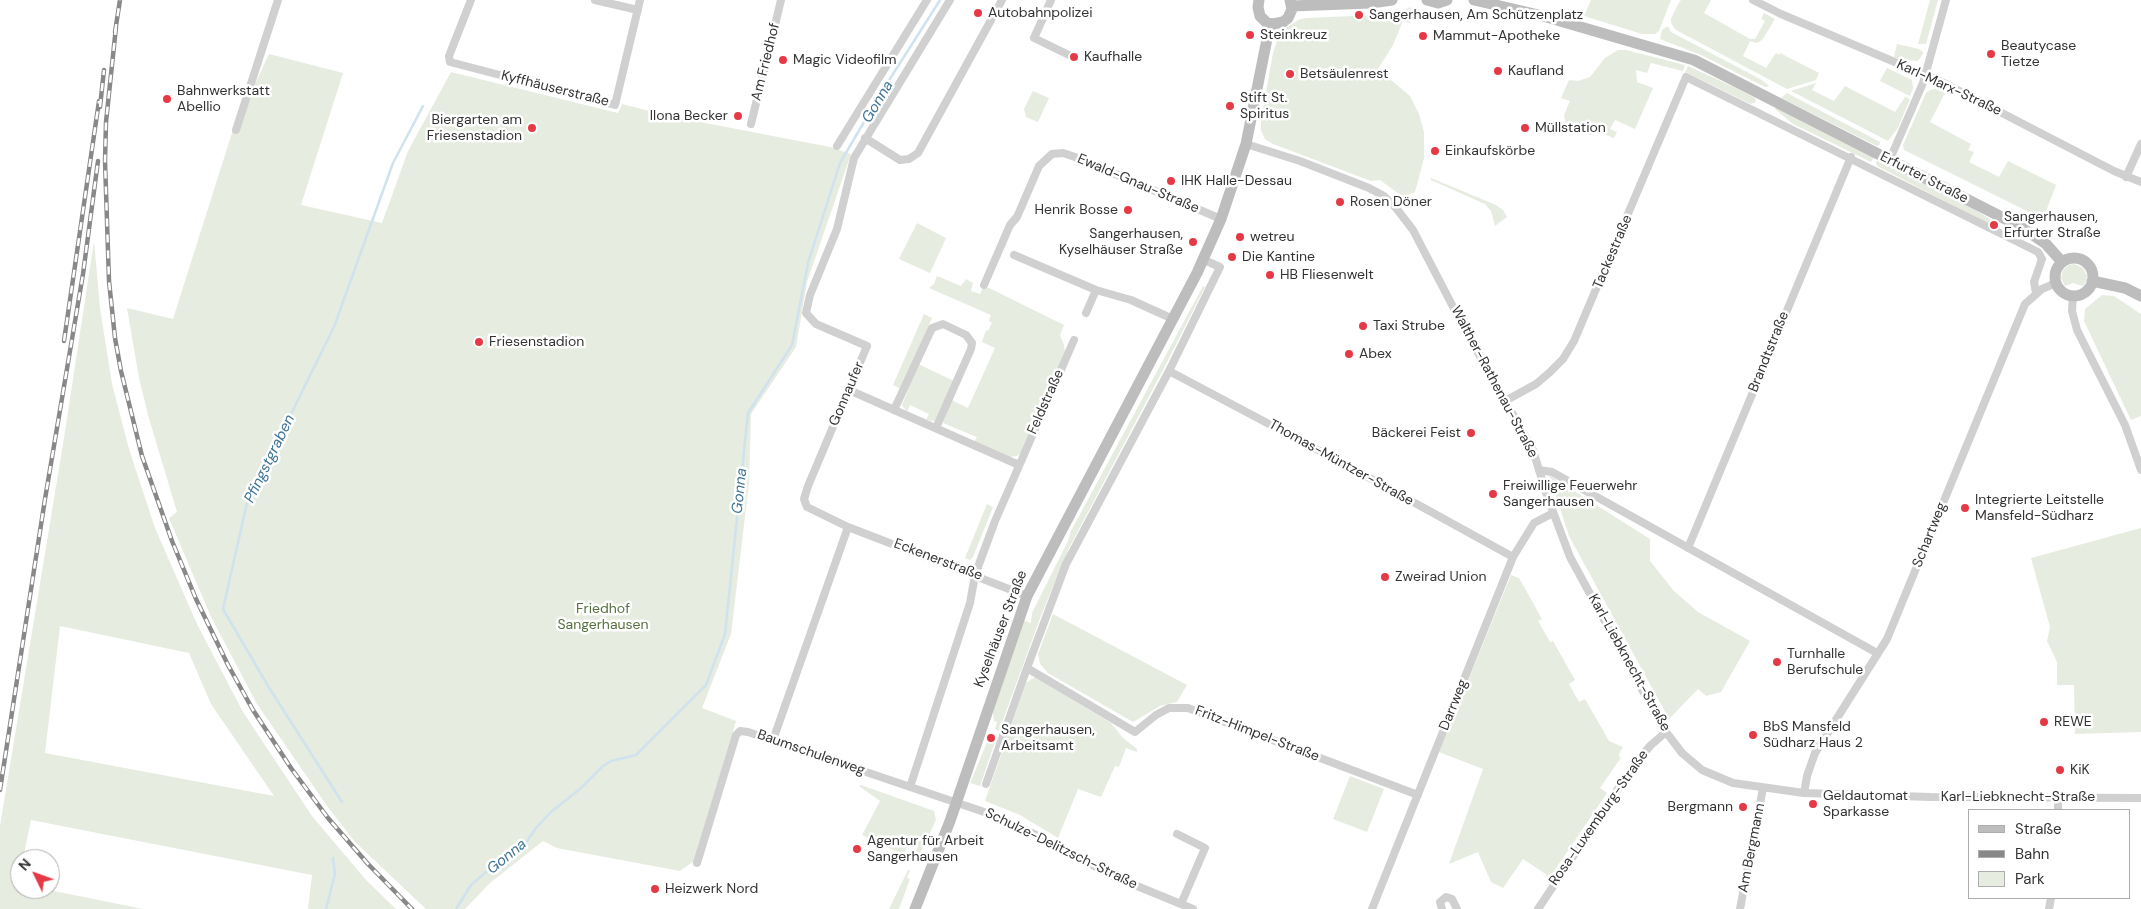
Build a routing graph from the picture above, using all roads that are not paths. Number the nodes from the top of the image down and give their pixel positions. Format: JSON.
{"nodes":[{"id":1,"x":278,"y":0,"type":"edge"},
{"id":2,"x":471,"y":0,"type":"edge"},
{"id":3,"x":594,"y":0,"type":"edge"},
{"id":4,"x":640,"y":0,"type":"edge"},
{"id":5,"x":781,"y":0,"type":"edge"},
{"id":6,"x":927,"y":0,"type":"edge"},
{"id":7,"x":950,"y":0,"type":"edge"},
{"id":8,"x":1002,"y":0,"type":"edge"},
{"id":9,"x":1050,"y":0,"type":"edge"},
{"id":10,"x":1259,"y":0,"type":"edge"},
{"id":11,"x":1392,"y":0,"type":"edge"},
{"id":12,"x":1427,"y":0,"type":"edge"},
{"id":13,"x":1447,"y":0,"type":"edge"},
{"id":14,"x":1474,"y":0,"type":"edge"},
{"id":15,"x":1753,"y":0,"type":"edge"},
{"id":16,"x":1946,"y":0,"type":"edge"},
{"id":17,"x":1291,"y":3,"type":"edge"},
{"id":18,"x":638,"y":10,"type":"junction"},
{"id":19,"x":1270,"y":24,"type":"junction"},
{"id":20,"x":1071,"y":56,"type":"dead end"},
{"id":21,"x":1926,"y":75,"type":"junction"},
{"id":22,"x":1686,"y":77,"type":"joint"},
{"id":23,"x":1764,"y":95,"type":"junction"},
{"id":24,"x":1756,"y":111,"type":"junction"},
{"id":25,"x":751,"y":124,"type":"dead end"},
{"id":26,"x":236,"y":130,"type":"dead end"},
{"id":27,"x":865,"y":138,"type":"junction"},
{"id":28,"x":1246,"y":144,"type":"junction"},
{"id":29,"x":2141,"y":144,"type":"edge"},
{"id":30,"x":837,"y":146,"type":"dead end"},
{"id":31,"x":1851,"y":157,"type":"junction"},
{"id":32,"x":1890,"y":159,"type":"junction"},
{"id":33,"x":2126,"y":177,"type":"junction"},
{"id":34,"x":2141,"y":182,"type":"edge"},
{"id":35,"x":1221,"y":218,"type":"junction"},
{"id":36,"x":1014,"y":255,"type":"dead end"},
{"id":37,"x":1204,"y":260,"type":"junction"},
{"id":38,"x":2062,"y":262,"type":"junction"},
{"id":39,"x":2092,"y":281,"type":"junction"},
{"id":40,"x":2056,"y":283,"type":"junction"},
{"id":41,"x":984,"y":285,"type":"dead end"},
{"id":42,"x":1096,"y":290,"type":"junction"},
{"id":43,"x":2036,"y":293,"type":"junction"},
{"id":44,"x":2073,"y":295,"type":"junction"},
{"id":45,"x":2141,"y":296,"type":"edge"},
{"id":46,"x":1086,"y":313,"type":"dead end"},
{"id":47,"x":1173,"y":319,"type":"junction"},
{"id":48,"x":1074,"y":340,"type":"dead end"},
{"id":49,"x":1169,"y":371,"type":"junction"},
{"id":50,"x":849,"y":390,"type":"junction"},
{"id":51,"x":1505,"y":401,"type":"junction"},
{"id":52,"x":894,"y":410,"type":"junction"},
{"id":53,"x":936,"y":428,"type":"junction"},
{"id":54,"x":1019,"y":465,"type":"junction"},
{"id":55,"x":1539,"y":470,"type":"junction"},
{"id":56,"x":2141,"y":470,"type":"edge"},
{"id":57,"x":1553,"y":513,"type":"junction"},
{"id":58,"x":848,"y":527,"type":"junction"},
{"id":59,"x":1688,"y":548,"type":"junction"},
{"id":60,"x":1513,"y":557,"type":"junction"},
{"id":61,"x":975,"y":575,"type":"junction"},
{"id":62,"x":1027,"y":596,"type":"junction"},
{"id":63,"x":1877,"y":653,"type":"junction"},
{"id":64,"x":1026,"y":668,"type":"junction"},
{"id":65,"x":1666,"y":732,"type":"junction"},
{"id":66,"x":773,"y":740,"type":"junction"},
{"id":67,"x":986,"y":784,"type":"dead end"},
{"id":68,"x":910,"y":787,"type":"junction"},
{"id":69,"x":1763,"y":788,"type":"junction"},
{"id":70,"x":1804,"y":792,"type":"junction"},
{"id":71,"x":1418,"y":794,"type":"junction"},
{"id":72,"x":2058,"y":798,"type":"junction"},
{"id":73,"x":2141,"y":798,"type":"edge"},
{"id":74,"x":956,"y":803,"type":"junction"},
{"id":75,"x":2058,"y":809,"type":"edge"},
{"id":76,"x":1177,"y":834,"type":"dead end"},
{"id":77,"x":697,"y":863,"type":"dead end"},
{"id":78,"x":1181,"y":904,"type":"junction"},
{"id":79,"x":915,"y":909,"type":"edge"},
{"id":80,"x":1193,"y":909,"type":"edge"},
{"id":81,"x":1372,"y":909,"type":"edge"},
{"id":82,"x":1442,"y":909,"type":"edge"},
{"id":83,"x":1456,"y":909,"type":"edge"},
{"id":84,"x":1538,"y":909,"type":"edge"},
{"id":85,"x":1740,"y":909,"type":"edge"}],
"edges":[{"from":1,"to":26,"type":"street"},
{"from":2,"to":18,"type":"street","name":"Kyffhäuserstraße"},
{"from":3,"to":18,"type":"street"},
{"from":4,"to":18,"type":"street","name":"Kyffhäuserstraße"},
{"from":5,"to":25,"type":"street","name":"Am Friedhof"},
{"from":6,"to":30,"type":"street"},
{"from":7,"to":27,"type":"street"},
{"from":8,"to":27,"type":"street"},
{"from":9,"to":20,"type":"street"},
{"from":10,"to":19,"type":"main road"},
{"from":11,"to":17,"type":"main road"},
{"from":12,"to":13,"type":"main road"},
{"from":14,"to":23,"type":"main road","name":"Erfurter Straße"},
{"from":15,"to":21,"type":"street","name":"Karl-Marx-Straße"},
{"from":16,"to":21,"type":"street"},
{"from":17,"to":19,"type":"main road"},
{"from":19,"to":28,"type":"main road","name":"Kyselhäuser Straße"},
{"from":21,"to":32,"type":"street"},
{"from":21,"to":33,"type":"street","name":"Karl-Marx-Straße"},
{"from":22,"to":24,"type":"street","name":"Erfurter Straße"},
{"from":22,"to":51,"type":"street","name":"Tackestraße"},
{"from":23,"to":24,"type":"street"},
{"from":23,"to":32,"type":"main road","name":"Erfurter Straße"},
{"from":24,"to":31,"type":"street","name":"Erfurter Straße"},
{"from":27,"to":50,"type":"street","name":"Gonnaufer"},
{"from":28,"to":35,"type":"main road","name":"Kyselhäuser Straße"},
{"from":28,"to":51,"type":"street","name":"Walther-Rathenau-Straße"},
{"from":29,"to":33,"type":"street"},
{"from":31,"to":43,"type":"street","name":"Erfurter Straße"},
{"from":31,"to":59,"type":"street","name":"Brandtstraße"},
{"from":32,"to":38,"type":"main road","name":"Erfurter Straße"},
{"from":33,"to":34,"type":"street","name":"Karl-Marx-Straße"},
{"from":35,"to":37,"type":"main road","name":"Kyselhäuser Straße"},
{"from":35,"to":41,"type":"street","name":"Ewald-Gnau-Straße"},
{"from":36,"to":42,"type":"street"},
{"from":37,"to":47,"type":"main road","name":"Kyselhäuser Straße"},
{"from":37,"to":49,"type":"street"},
{"from":38,"to":39,"type":"main road"},
{"from":38,"to":40,"type":"main road"},
{"from":39,"to":44,"type":"main road"},
{"from":39,"to":45,"type":"main road"},
{"from":40,"to":43,"type":"street","name":"Schartweg"},
{"from":40,"to":44,"type":"main road"},
{"from":42,"to":46,"type":"street"},
{"from":42,"to":47,"type":"street"},
{"from":43,"to":63,"type":"street","name":"Schartweg"},
{"from":44,"to":56,"type":"street"},
{"from":47,"to":62,"type":"main road","name":"Kyselhäuser Straße"},
{"from":48,"to":54,"type":"street","name":"Feldstraße"},
{"from":49,"to":60,"type":"street","name":"Thomas-Müntzer-Straße"},
{"from":49,"to":64,"type":"street"},
{"from":50,"to":52,"type":"street"},
{"from":50,"to":58,"type":"street","name":"Gonnaufer"},
{"from":51,"to":55,"type":"street","name":"Walther-Rathenau-Straße"},
{"from":52,"to":53,"type":"street"},
{"from":52,"to":53,"type":"street"},
{"from":53,"to":54,"type":"street"},
{"from":54,"to":61,"type":"street","name":"Feldstraße"},
{"from":55,"to":57,"type":"street","name":"Karl-Liebknecht-Straße"},
{"from":55,"to":59,"type":"street","name":"Walther-Rathenau-Straße"},
{"from":57,"to":60,"type":"street","name":"Darrweg"},
{"from":57,"to":65,"type":"street","name":"Karl-Liebknecht-Straße"},
{"from":58,"to":61,"type":"street","name":"Eckenerstraße"},
{"from":58,"to":66,"type":"street"},
{"from":59,"to":63,"type":"street","name":"Walther-Rathenau-Straße"},
{"from":60,"to":71,"type":"street","name":"Darrweg"},
{"from":61,"to":62,"type":"street","name":"Eckenerstraße"},
{"from":61,"to":68,"type":"street"},
{"from":62,"to":74,"type":"main road","name":"Kyselhäuser Straße"},
{"from":63,"to":70,"type":"street","name":"Schartweg"},
{"from":64,"to":67,"type":"street"},
{"from":64,"to":71,"type":"street","name":"Fritz-Himpel-Straße"},
{"from":65,"to":69,"type":"street","name":"Karl-Liebknecht-Straße"},
{"from":65,"to":84,"type":"street","name":"Rosa-Luxemburg-Straße"},
{"from":66,"to":68,"type":"street","name":"Baumschulenweg"},
{"from":66,"to":77,"type":"street","name":"Baumschulenweg"},
{"from":68,"to":74,"type":"street","name":"Baumschulenweg"},
{"from":69,"to":70,"type":"street","name":"Karl-Liebknecht-Straße"},
{"from":69,"to":85,"type":"street","name":"Am Bergmann"},
{"from":70,"to":72,"type":"street","name":"Karl-Liebknecht-Straße"},
{"from":71,"to":81,"type":"street","name":"Darrweg"},
{"from":72,"to":73,"type":"street","name":"Karl-Liebknecht-Straße"},
{"from":72,"to":75,"type":"street"},
{"from":74,"to":78,"type":"street","name":"Schulze-Delitzsch-Straße"},
{"from":74,"to":79,"type":"main road","name":"Kyselhäuser Straße"},
{"from":76,"to":78,"type":"street"},
{"from":78,"to":80,"type":"street","name":"Schulze-Delitzsch-Straße"},
{"from":82,"to":83,"type":"street"}]}
